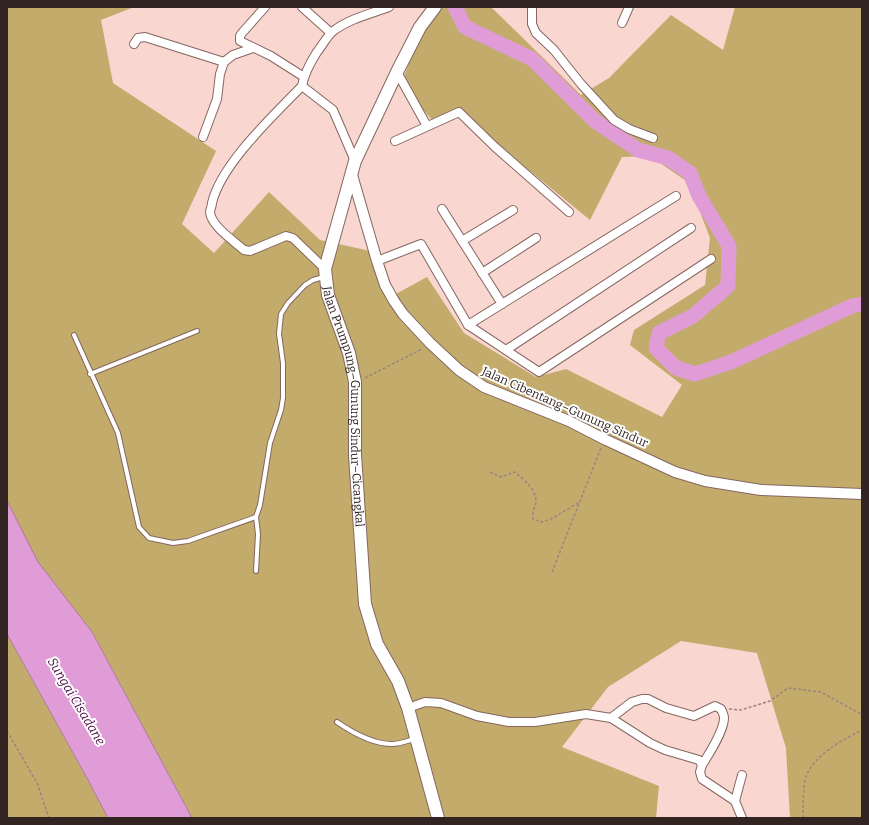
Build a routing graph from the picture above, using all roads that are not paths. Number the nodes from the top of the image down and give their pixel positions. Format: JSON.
{"nodes":[{"id":1,"x":265,"y":7,"type":"edge"},
{"id":2,"x":302,"y":7,"type":"edge"},
{"id":3,"x":389,"y":7,"type":"edge"},
{"id":4,"x":435,"y":7,"type":"edge"},
{"id":5,"x":532,"y":7,"type":"edge"},
{"id":6,"x":629,"y":7,"type":"edge"},
{"id":7,"x":622,"y":23,"type":"dead end"},
{"id":8,"x":331,"y":33,"type":"junction"},
{"id":9,"x":134,"y":44,"type":"dead end"},
{"id":10,"x":253,"y":48,"type":"junction"},
{"id":11,"x":224,"y":62,"type":"junction"},
{"id":12,"x":397,"y":72,"type":"junction"},
{"id":13,"x":304,"y":77,"type":"junction"},
{"id":14,"x":302,"y":86,"type":"junction"},
{"id":15,"x":428,"y":126,"type":"junction"},
{"id":16,"x":203,"y":136,"type":"dead end"},
{"id":17,"x":653,"y":138,"type":"dead end"},
{"id":18,"x":395,"y":141,"type":"dead end"},
{"id":19,"x":355,"y":160,"type":"junction"},
{"id":20,"x":352,"y":175,"type":"junction"},
{"id":21,"x":676,"y":196,"type":"dead end"},
{"id":22,"x":442,"y":209,"type":"dead end"},
{"id":23,"x":513,"y":210,"type":"dead end"},
{"id":24,"x":569,"y":212,"type":"dead end"},
{"id":25,"x":691,"y":228,"type":"dead end"},
{"id":26,"x":536,"y":238,"type":"dead end"},
{"id":27,"x":462,"y":241,"type":"junction"},
{"id":28,"x":711,"y":259,"type":"dead end"},
{"id":29,"x":377,"y":261,"type":"junction"},
{"id":30,"x":482,"y":272,"type":"junction"},
{"id":31,"x":325,"y":273,"type":"junction"},
{"id":32,"x":502,"y":304,"type":"junction"},
{"id":33,"x":468,"y":325,"type":"junction"},
{"id":34,"x":197,"y":331,"type":"dead end"},
{"id":35,"x":74,"y":335,"type":"dead end"},
{"id":36,"x":506,"y":350,"type":"junction"},
{"id":37,"x":90,"y":374,"type":"junction"},
{"id":38,"x":862,"y":494,"type":"edge"},
{"id":39,"x":256,"y":517,"type":"junction"},
{"id":40,"x":256,"y":571,"type":"dead end"},
{"id":41,"x":408,"y":708,"type":"junction"},
{"id":42,"x":611,"y":718,"type":"junction"},
{"id":43,"x":337,"y":722,"type":"dead end"},
{"id":44,"x":416,"y":739,"type":"junction"},
{"id":45,"x":702,"y":765,"type":"junction"},
{"id":46,"x":742,"y":775,"type":"dead end"},
{"id":47,"x":735,"y":801,"type":"junction"},
{"id":48,"x":438,"y":818,"type":"edge"},
{"id":49,"x":742,"y":818,"type":"edge"}],
"edges":[{"from":1,"to":10,"type":"street"},
{"from":2,"to":8,"type":"street"},
{"from":3,"to":8,"type":"street"},
{"from":4,"to":12,"type":"main road","name":"Jalan Prumpung–Gunung Sindur–Cicangkal"},
{"from":5,"to":17,"type":"street"},
{"from":6,"to":7,"type":"street"},
{"from":8,"to":13,"type":"street"},
{"from":9,"to":11,"type":"street"},
{"from":10,"to":11,"type":"street"},
{"from":10,"to":13,"type":"street"},
{"from":11,"to":16,"type":"street"},
{"from":12,"to":15,"type":"street"},
{"from":12,"to":19,"type":"main road","name":"Jalan Prumpung–Gunung Sindur–Cicangkal"},
{"from":13,"to":14,"type":"street"},
{"from":14,"to":19,"type":"street"},
{"from":14,"to":31,"type":"street"},
{"from":15,"to":18,"type":"street"},
{"from":15,"to":24,"type":"street"},
{"from":19,"to":20,"type":"main road","name":"Jalan Prumpung–Gunung Sindur–Cicangkal"},
{"from":20,"to":29,"type":"street","name":"Jalan Cibentang–Gunung Sindur"},
{"from":20,"to":31,"type":"main road","name":"Jalan Prumpung–Gunung Sindur–Cicangkal"},
{"from":21,"to":32,"type":"street"},
{"from":22,"to":27,"type":"street"},
{"from":23,"to":27,"type":"street"},
{"from":25,"to":36,"type":"street"},
{"from":26,"to":30,"type":"street"},
{"from":27,"to":30,"type":"street"},
{"from":28,"to":36,"type":"street"},
{"from":29,"to":33,"type":"street"},
{"from":29,"to":38,"type":"street","name":"Jalan Cibentang–Gunung Sindur"},
{"from":30,"to":32,"type":"street"},
{"from":31,"to":39,"type":"lane"},
{"from":31,"to":41,"type":"main road","name":"Jalan Prumpung–Gunung Sindur–Cicangkal"},
{"from":32,"to":33,"type":"street"},
{"from":33,"to":36,"type":"street"},
{"from":34,"to":37,"type":"lane"},
{"from":35,"to":37,"type":"lane"},
{"from":37,"to":39,"type":"lane"},
{"from":39,"to":40,"type":"lane"},
{"from":41,"to":42,"type":"street"},
{"from":41,"to":44,"type":"main road","name":"Jalan Prumpung–Gunung Sindur–Cicangkal"},
{"from":42,"to":45,"type":"street"},
{"from":42,"to":45,"type":"street"},
{"from":43,"to":44,"type":"lane"},
{"from":44,"to":48,"type":"main road","name":"Jalan Prumpung–Gunung Sindur–Cicangkal"},
{"from":45,"to":47,"type":"street"},
{"from":46,"to":47,"type":"street"},
{"from":47,"to":49,"type":"street"}]}
